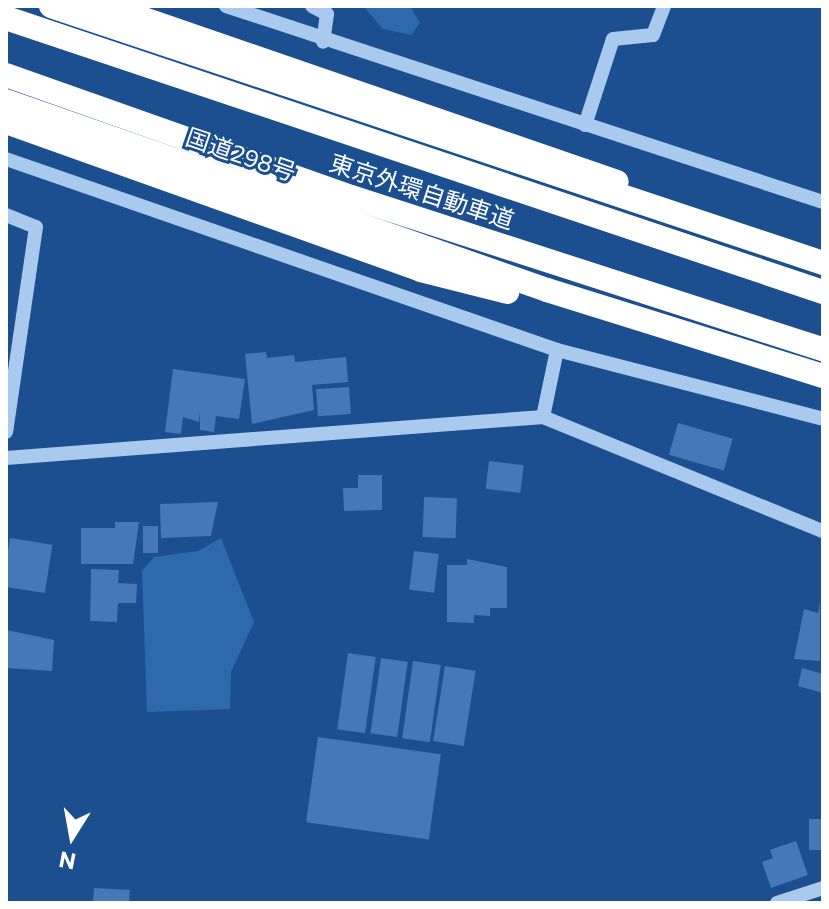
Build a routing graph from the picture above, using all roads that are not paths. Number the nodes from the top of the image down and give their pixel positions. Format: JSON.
{"nodes":[{"id":1,"x":51,"y":6,"type":"edge"},
{"id":2,"x":106,"y":6,"type":"edge"},
{"id":3,"x":226,"y":6,"type":"edge"},
{"id":4,"x":312,"y":6,"type":"edge"},
{"id":5,"x":664,"y":6,"type":"edge"},
{"id":6,"x":6,"y":18,"type":"edge"},
{"id":7,"x":323,"y":42,"type":"junction"},
{"id":8,"x":6,"y":75,"type":"edge"},
{"id":9,"x":6,"y":101,"type":"edge"},
{"id":10,"x":6,"y":122,"type":"edge"},
{"id":11,"x":585,"y":125,"type":"junction"},
{"id":12,"x":6,"y":159,"type":"edge"},
{"id":13,"x":823,"y":202,"type":"edge"},
{"id":14,"x":6,"y":215,"type":"edge"},
{"id":15,"x":823,"y":255,"type":"edge"},
{"id":16,"x":823,"y":263,"type":"edge"},
{"id":17,"x":823,"y":292,"type":"edge"},
{"id":18,"x":720,"y":345,"type":"junction"},
{"id":19,"x":823,"y":349,"type":"edge"},
{"id":20,"x":557,"y":350,"type":"junction"},
{"id":21,"x":823,"y":376,"type":"edge"},
{"id":22,"x":543,"y":417,"type":"junction"},
{"id":23,"x":823,"y":419,"type":"edge"},
{"id":24,"x":6,"y":432,"type":"edge"},
{"id":25,"x":6,"y":458,"type":"edge"},
{"id":26,"x":823,"y":531,"type":"edge"},
{"id":27,"x":823,"y":888,"type":"edge"},
{"id":28,"x":777,"y":903,"type":"edge"}],
"edges":[{"from":1,"to":16,"type":"highway"},
{"from":2,"to":15,"type":"highway"},
{"from":3,"to":7,"type":"street"},
{"from":4,"to":7,"type":"street"},
{"from":5,"to":11,"type":"street"},
{"from":6,"to":17,"type":"highway","name":"東京外環自動車道"},
{"from":7,"to":11,"type":"street"},
{"from":8,"to":19,"type":"highway","name":"東京外環自動車道"},
{"from":9,"to":18,"type":"highway","name":"国道298号"},
{"from":10,"to":18,"type":"highway"},
{"from":11,"to":13,"type":"street"},
{"from":12,"to":20,"type":"street"},
{"from":14,"to":24,"type":"street"},
{"from":18,"to":21,"type":"highway","name":"国道298号"},
{"from":20,"to":22,"type":"street"},
{"from":20,"to":23,"type":"street"},
{"from":22,"to":25,"type":"street"},
{"from":22,"to":26,"type":"street"},
{"from":27,"to":28,"type":"street"}]}
